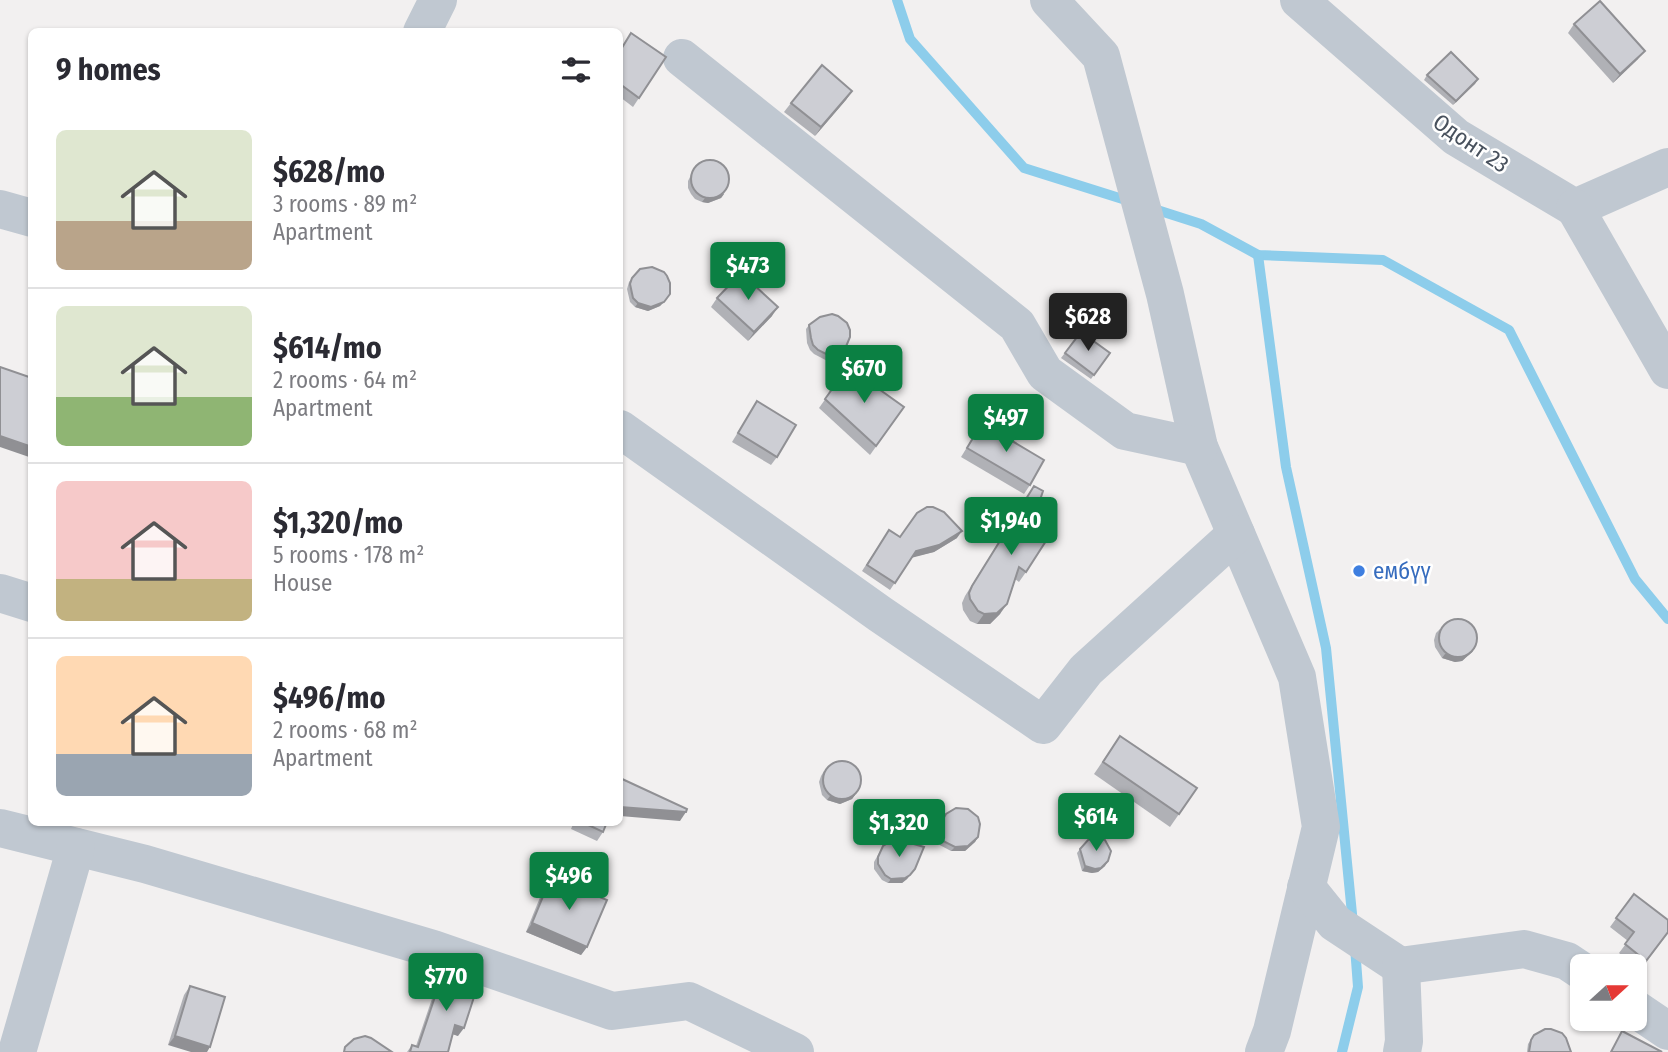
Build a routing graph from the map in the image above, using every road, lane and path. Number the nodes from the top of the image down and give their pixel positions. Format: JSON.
{"nodes":[{"id":1,"x":438,"y":0,"type":"edge"},
{"id":2,"x":1049,"y":0,"type":"edge"},
{"id":3,"x":1299,"y":0,"type":"edge"},
{"id":4,"x":424,"y":28,"type":"edge"},
{"id":5,"x":682,"y":58,"type":"dead end"},
{"id":6,"x":1668,"y":167,"type":"edge"},
{"id":7,"x":1575,"y":208,"type":"junction"},
{"id":8,"x":0,"y":209,"type":"edge"},
{"id":9,"x":28,"y":217,"type":"edge"},
{"id":10,"x":1668,"y":370,"type":"edge"},
{"id":11,"x":623,"y":431,"type":"edge"},
{"id":12,"x":1199,"y":447,"type":"junction"},
{"id":13,"x":1236,"y":534,"type":"junction"},
{"id":14,"x":0,"y":593,"type":"edge"},
{"id":15,"x":28,"y":602,"type":"edge"},
{"id":16,"x":0,"y":828,"type":"edge"},
{"id":17,"x":76,"y":847,"type":"junction"},
{"id":18,"x":1306,"y":887,"type":"junction"},
{"id":19,"x":1570,"y":963,"type":"edge"},
{"id":20,"x":1401,"y":965,"type":"junction"},
{"id":21,"x":1647,"y":1017,"type":"edge"},
{"id":22,"x":1668,"y":1031,"type":"edge"},
{"id":23,"x":17,"y":1052,"type":"edge"},
{"id":24,"x":796,"y":1052,"type":"edge"},
{"id":25,"x":1264,"y":1052,"type":"edge"},
{"id":26,"x":1402,"y":1052,"type":"edge"}],
"edges":[{"from":1,"to":4,"type":"street"},
{"from":2,"to":12,"type":"street"},
{"from":3,"to":7,"type":"street","name":"Одонт 23"},
{"from":5,"to":12,"type":"street"},
{"from":6,"to":7,"type":"street"},
{"from":7,"to":10,"type":"street"},
{"from":8,"to":9,"type":"street"},
{"from":11,"to":13,"type":"street"},
{"from":12,"to":13,"type":"street"},
{"from":13,"to":18,"type":"street"},
{"from":14,"to":15,"type":"street"},
{"from":16,"to":17,"type":"street"},
{"from":17,"to":23,"type":"street"},
{"from":17,"to":24,"type":"street"},
{"from":18,"to":20,"type":"street"},
{"from":18,"to":25,"type":"street"},
{"from":19,"to":20,"type":"street"},
{"from":20,"to":26,"type":"street"},
{"from":21,"to":22,"type":"street"}]}
